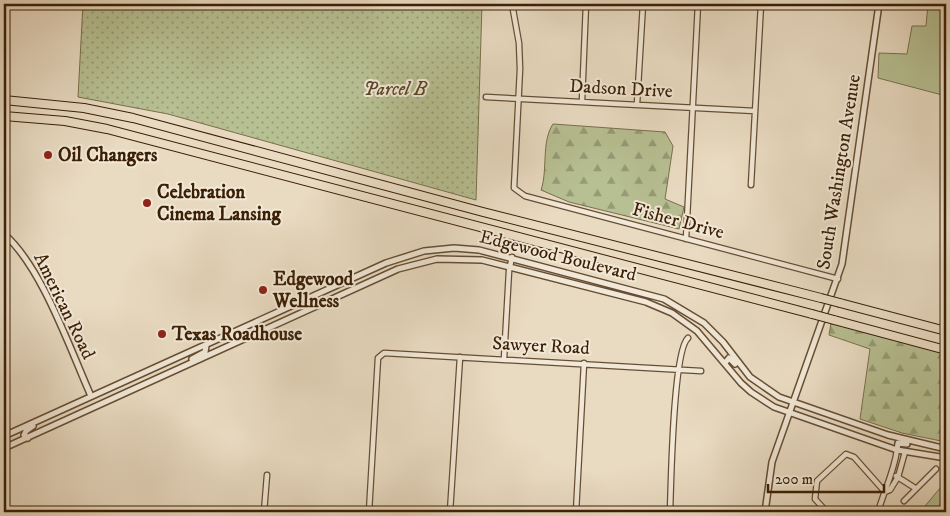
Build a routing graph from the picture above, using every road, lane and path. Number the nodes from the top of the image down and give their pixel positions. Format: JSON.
{"nodes":[{"id":1,"x":512,"y":4,"type":"edge"},
{"id":2,"x":586,"y":4,"type":"edge"},
{"id":3,"x":642,"y":4,"type":"edge"},
{"id":4,"x":698,"y":4,"type":"edge"},
{"id":5,"x":761,"y":4,"type":"edge"},
{"id":6,"x":879,"y":4,"type":"edge"},
{"id":7,"x":486,"y":97,"type":"dead end"},
{"id":8,"x":520,"y":99,"type":"junction"},
{"id":9,"x":4,"y":100,"type":"edge"},
{"id":10,"x":582,"y":102,"type":"junction"},
{"id":11,"x":637,"y":104,"type":"junction"},
{"id":12,"x":694,"y":108,"type":"junction"},
{"id":13,"x":756,"y":111,"type":"junction"},
{"id":14,"x":4,"y":116,"type":"edge"},
{"id":15,"x":750,"y":185,"type":"dead end"},
{"id":16,"x":4,"y":234,"type":"edge"},
{"id":17,"x":686,"y":239,"type":"junction"},
{"id":18,"x":406,"y":256,"type":"junction"},
{"id":19,"x":512,"y":257,"type":"junction"},
{"id":20,"x":510,"y":266,"type":"junction"},
{"id":21,"x":368,"y":271,"type":"junction"},
{"id":22,"x":375,"y":279,"type":"junction"},
{"id":23,"x":838,"y":279,"type":"junction"},
{"id":24,"x":342,"y":294,"type":"junction"},
{"id":25,"x":313,"y":297,"type":"junction"},
{"id":26,"x":282,"y":321,"type":"junction"},
{"id":27,"x":946,"y":332,"type":"edge"},
{"id":28,"x":688,"y":338,"type":"dead end"},
{"id":29,"x":206,"y":346,"type":"junction"},
{"id":30,"x":946,"y":350,"type":"edge"},
{"id":31,"x":182,"y":355,"type":"junction"},
{"id":32,"x":460,"y":357,"type":"junction"},
{"id":33,"x":504,"y":359,"type":"junction"},
{"id":34,"x":584,"y":363,"type":"junction"},
{"id":35,"x":725,"y":363,"type":"junction"},
{"id":36,"x":183,"y":367,"type":"junction"},
{"id":37,"x":679,"y":368,"type":"junction"},
{"id":38,"x":701,"y":370,"type":"dead end"},
{"id":39,"x":142,"y":373,"type":"junction"},
{"id":40,"x":162,"y":376,"type":"junction"},
{"id":41,"x":750,"y":377,"type":"junction"},
{"id":42,"x":91,"y":396,"type":"junction"},
{"id":43,"x":104,"y":403,"type":"junction"},
{"id":44,"x":794,"y":403,"type":"junction"},
{"id":45,"x":72,"y":404,"type":"junction"},
{"id":46,"x":790,"y":414,"type":"junction"},
{"id":47,"x":868,"y":428,"type":"junction"},
{"id":48,"x":836,"y":429,"type":"junction"},
{"id":49,"x":11,"y":433,"type":"junction"},
{"id":50,"x":4,"y":436,"type":"edge"},
{"id":51,"x":28,"y":438,"type":"junction"},
{"id":52,"x":925,"y":445,"type":"junction"},
{"id":53,"x":4,"y":447,"type":"edge"},
{"id":54,"x":898,"y":450,"type":"junction"},
{"id":55,"x":905,"y":452,"type":"junction"},
{"id":56,"x":946,"y":453,"type":"edge"},
{"id":57,"x":936,"y":469,"type":"dead end"},
{"id":58,"x":893,"y":474,"type":"junction"},
{"id":59,"x":266,"y":475,"type":"dead end"},
{"id":60,"x":898,"y":477,"type":"junction"},
{"id":61,"x":915,"y":488,"type":"junction"},
{"id":62,"x":885,"y":492,"type":"junction"},
{"id":63,"x":904,"y":501,"type":"dead end"},
{"id":64,"x":264,"y":512,"type":"edge"},
{"id":65,"x":369,"y":512,"type":"edge"},
{"id":66,"x":450,"y":512,"type":"edge"},
{"id":67,"x":576,"y":512,"type":"edge"},
{"id":68,"x":670,"y":512,"type":"edge"},
{"id":69,"x":765,"y":512,"type":"edge"},
{"id":70,"x":827,"y":512,"type":"edge"},
{"id":71,"x":878,"y":512,"type":"edge"}],
"edges":[{"from":1,"to":8,"type":"street"},
{"from":2,"to":10,"type":"street"},
{"from":3,"to":11,"type":"street"},
{"from":4,"to":12,"type":"street"},
{"from":5,"to":13,"type":"street"},
{"from":6,"to":23,"type":"street","name":"South Washington Avenue"},
{"from":7,"to":8,"type":"street","name":"Dadson Drive"},
{"from":8,"to":10,"type":"street","name":"Dadson Drive"},
{"from":8,"to":17,"type":"street","name":"Fisher Drive"},
{"from":9,"to":27,"type":"highway","bridge":true},
{"from":10,"to":11,"type":"street","name":"Dadson Drive"},
{"from":11,"to":12,"type":"street","name":"Dadson Drive"},
{"from":12,"to":13,"type":"street","name":"Dadson Drive"},
{"from":12,"to":17,"type":"street"},
{"from":13,"to":15,"type":"street"},
{"from":14,"to":30,"type":"highway","bridge":true},
{"from":16,"to":42,"type":"street","name":"American Road"},
{"from":17,"to":23,"type":"street","name":"Fisher Drive"},
{"from":18,"to":19,"type":"street","name":"Edgewood Boulevard"},
{"from":18,"to":21,"type":"street","name":"Edgewood Boulevard"},
{"from":18,"to":22,"type":"street"},
{"from":19,"to":20,"type":"street"},
{"from":19,"to":41,"type":"street","name":"Edgewood Boulevard"},
{"from":20,"to":22,"type":"street"},
{"from":20,"to":33,"type":"street"},
{"from":20,"to":35,"type":"street"},
{"from":21,"to":24,"type":"street"},
{"from":21,"to":25,"type":"street","name":"Edgewood Boulevard"},
{"from":22,"to":24,"type":"street"},
{"from":23,"to":44,"type":"street","name":"South Washington Avenue"},
{"from":24,"to":26,"type":"street"},
{"from":25,"to":26,"type":"street"},
{"from":25,"to":29,"type":"street","name":"Edgewood Boulevard"},
{"from":26,"to":36,"type":"street"},
{"from":28,"to":37,"type":"street"},
{"from":29,"to":31,"type":"street","name":"Edgewood Boulevard"},
{"from":29,"to":36,"type":"street"},
{"from":31,"to":39,"type":"street","name":"Edgewood Boulevard"},
{"from":31,"to":40,"type":"street"},
{"from":32,"to":33,"type":"street","name":"Sawyer Road"},
{"from":32,"to":65,"type":"street","name":"Sawyer Road"},
{"from":32,"to":66,"type":"street"},
{"from":33,"to":34,"type":"street","name":"Sawyer Road"},
{"from":34,"to":37,"type":"street","name":"Sawyer Road"},
{"from":34,"to":67,"type":"street"},
{"from":35,"to":41,"type":"street"},
{"from":35,"to":46,"type":"street"},
{"from":36,"to":40,"type":"street"},
{"from":37,"to":38,"type":"street","name":"Sawyer Road"},
{"from":37,"to":68,"type":"street"},
{"from":39,"to":42,"type":"street","name":"Edgewood Boulevard"},
{"from":39,"to":43,"type":"street"},
{"from":40,"to":43,"type":"street"},
{"from":41,"to":44,"type":"street","name":"Edgewood Boulevard"},
{"from":42,"to":45,"type":"street","name":"Edgewood Boulevard"},
{"from":43,"to":51,"type":"street"},
{"from":44,"to":46,"type":"street","name":"South Washington Avenue"},
{"from":44,"to":47,"type":"street","name":"Edgewood Boulevard"},
{"from":45,"to":49,"type":"street"},
{"from":45,"to":51,"type":"street"},
{"from":46,"to":48,"type":"street"},
{"from":46,"to":69,"type":"street","name":"South Washington Avenue"},
{"from":47,"to":48,"type":"street"},
{"from":47,"to":52,"type":"street","name":"Edgewood Boulevard"},
{"from":48,"to":54,"type":"street"},
{"from":49,"to":50,"type":"street"},
{"from":49,"to":53,"type":"street"},
{"from":51,"to":53,"type":"street"},
{"from":52,"to":54,"type":"street"},
{"from":52,"to":56,"type":"street","name":"Edgewood Boulevard"},
{"from":54,"to":55,"type":"street"},
{"from":54,"to":58,"type":"street"},
{"from":55,"to":56,"type":"street"},
{"from":55,"to":60,"type":"street"},
{"from":57,"to":61,"type":"street"},
{"from":58,"to":60,"type":"street"},
{"from":58,"to":62,"type":"street"},
{"from":59,"to":64,"type":"street"},
{"from":60,"to":61,"type":"street"},
{"from":60,"to":62,"type":"street"},
{"from":61,"to":63,"type":"street"},
{"from":62,"to":70,"type":"street"},
{"from":62,"to":71,"type":"street"}]}
